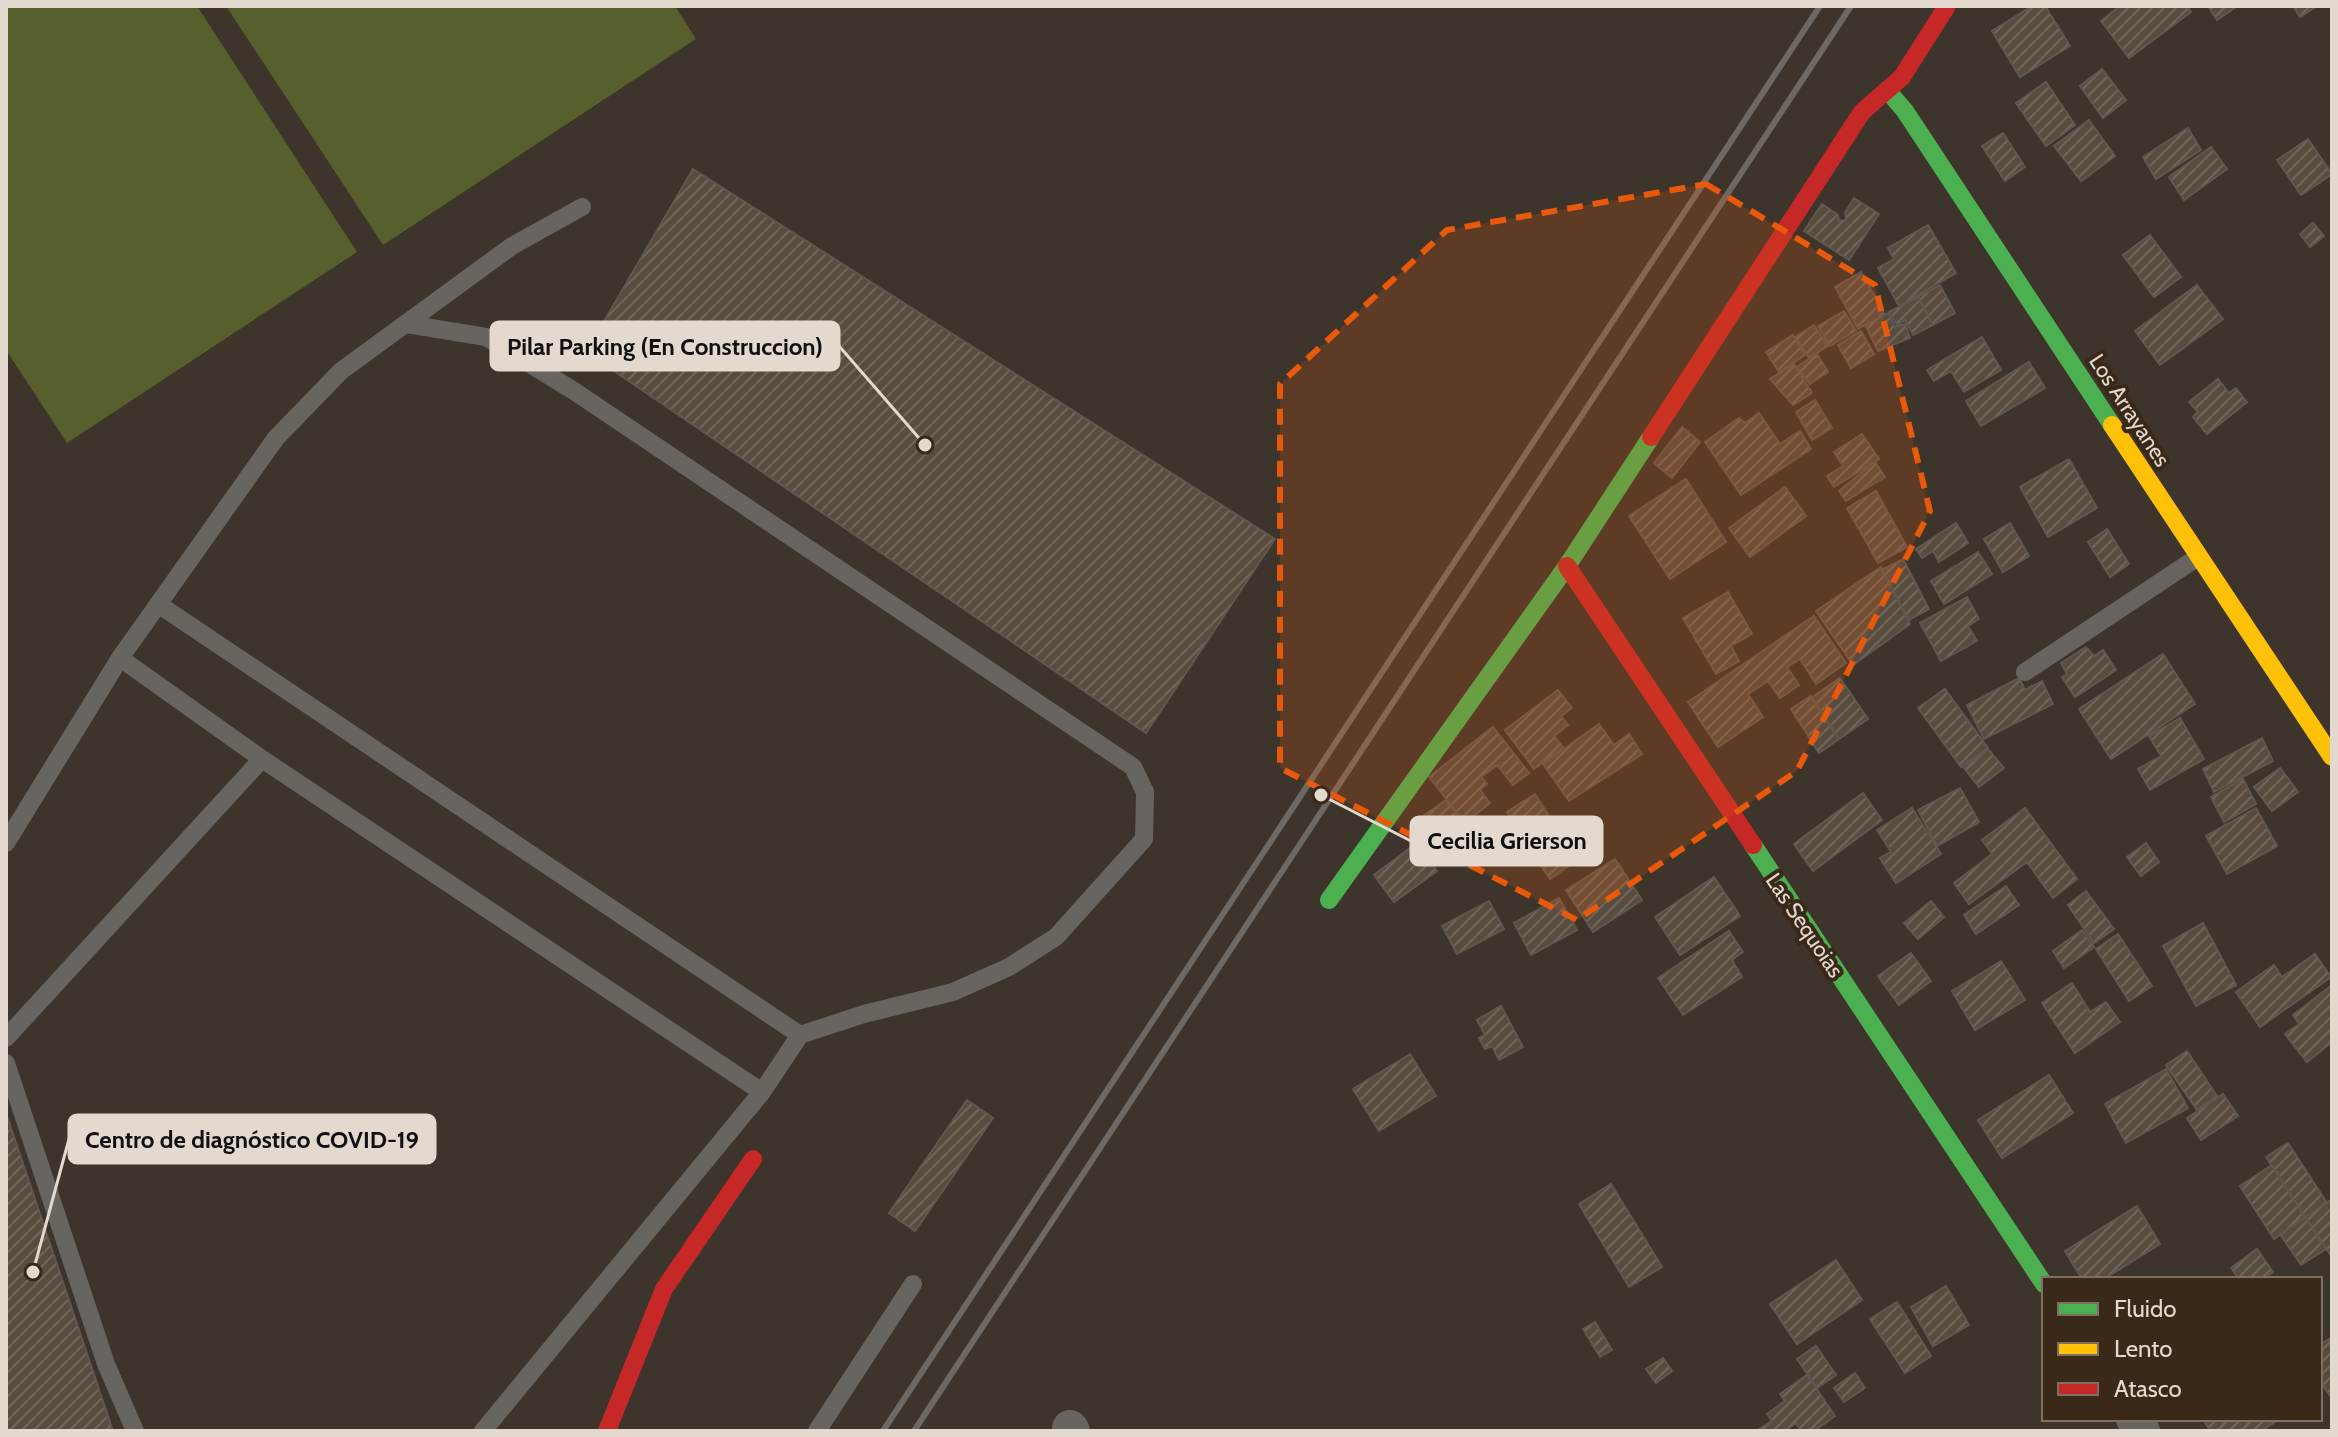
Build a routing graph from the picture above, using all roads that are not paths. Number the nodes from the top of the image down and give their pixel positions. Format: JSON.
{"nodes":[{"id":1,"x":1947,"y":6,"type":"edge"},
{"id":2,"x":1887,"y":90,"type":"junction"},
{"id":3,"x":582,"y":207,"type":"dead end"},
{"id":4,"x":407,"y":324,"type":"junction"},
{"id":5,"x":2198,"y":557,"type":"junction"},
{"id":6,"x":1567,"y":566,"type":"junction"},
{"id":7,"x":158,"y":604,"type":"junction"},
{"id":8,"x":120,"y":658,"type":"junction"},
{"id":9,"x":2025,"y":672,"type":"dead end"},
{"id":10,"x":2332,"y":757,"type":"edge"},
{"id":11,"x":262,"y":759,"type":"junction"},
{"id":12,"x":6,"y":843,"type":"edge"},
{"id":13,"x":1329,"y":900,"type":"dead end"},
{"id":14,"x":800,"y":1035,"type":"junction"},
{"id":15,"x":6,"y":1038,"type":"edge"},
{"id":16,"x":6,"y":1063,"type":"edge"},
{"id":17,"x":762,"y":1092,"type":"junction"},
{"id":18,"x":753,"y":1159,"type":"dead end"},
{"id":19,"x":2042,"y":1281,"type":"edge"},
{"id":20,"x":913,"y":1284,"type":"dead end"},
{"id":21,"x":135,"y":1431,"type":"edge"},
{"id":22,"x":483,"y":1431,"type":"edge"},
{"id":23,"x":607,"y":1431,"type":"edge"},
{"id":24,"x":817,"y":1431,"type":"edge"}],
"edges":[{"from":1,"to":2,"type":"street"},
{"from":2,"to":5,"type":"street","name":"Los Arrayanes"},
{"from":2,"to":6,"type":"street"},
{"from":3,"to":4,"type":"lane"},
{"from":4,"to":7,"type":"lane"},
{"from":4,"to":14,"type":"lane"},
{"from":5,"to":9,"type":"lane"},
{"from":5,"to":10,"type":"street","name":"Los Arrayanes"},
{"from":6,"to":13,"type":"street"},
{"from":6,"to":19,"type":"street","name":"Las Sequoias"},
{"from":7,"to":8,"type":"lane"},
{"from":7,"to":14,"type":"lane"},
{"from":8,"to":11,"type":"lane"},
{"from":8,"to":12,"type":"lane"},
{"from":11,"to":15,"type":"lane"},
{"from":11,"to":17,"type":"lane"},
{"from":14,"to":17,"type":"lane"},
{"from":16,"to":21,"type":"lane"},
{"from":17,"to":22,"type":"lane"},
{"from":18,"to":23,"type":"street"},
{"from":20,"to":24,"type":"lane"}]}
